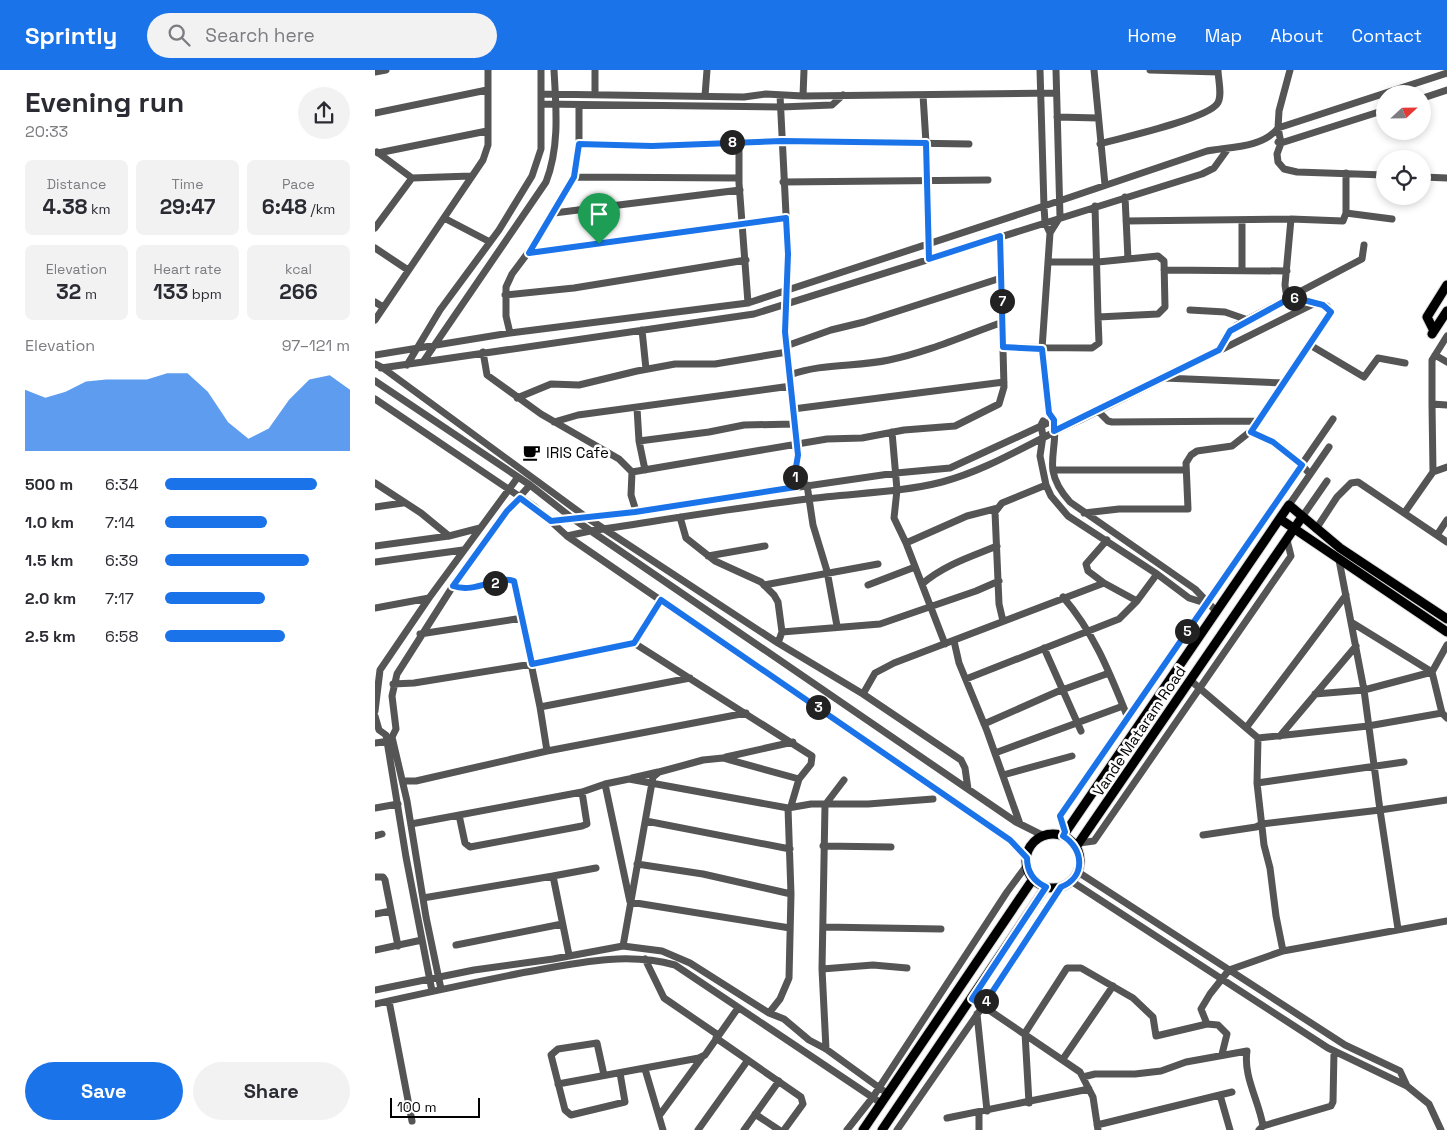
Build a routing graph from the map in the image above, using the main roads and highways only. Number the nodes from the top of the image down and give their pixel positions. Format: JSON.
{"nodes":[{"id":1,"x":1447,"y":285,"type":"edge"},
{"id":2,"x":1447,"y":311,"type":"edge"},
{"id":3,"x":1303,"y":516,"type":"junction"},
{"id":4,"x":1280,"y":519,"type":"junction"},
{"id":5,"x":1294,"y":529,"type":"junction"},
{"id":6,"x":1447,"y":619,"type":"edge"},
{"id":7,"x":1447,"y":632,"type":"edge"},
{"id":8,"x":1064,"y":834,"type":"junction"},
{"id":9,"x":1078,"y":845,"type":"junction"},
{"id":10,"x":1033,"y":878,"type":"junction"},
{"id":11,"x":1046,"y":887,"type":"junction"},
{"id":12,"x":863,"y":1130,"type":"edge"},
{"id":13,"x":882,"y":1130,"type":"edge"}],
"edges":[{"from":1,"to":2,"type":"main road"},
{"from":3,"to":4,"type":"main road","name":"Vande Mataram Road"},
{"from":3,"to":5,"type":"main road","name":"Vande Mataram Road"},
{"from":3,"to":6,"type":"main road"},
{"from":4,"to":5,"type":"main road"},
{"from":4,"to":8,"type":"main road","name":"Vande Mataram Road"},
{"from":5,"to":7,"type":"main road"},
{"from":5,"to":9,"type":"main road","name":"Vande Mataram Road"},
{"from":8,"to":9,"type":"main road"},
{"from":8,"to":10,"type":"main road"},
{"from":9,"to":11,"type":"main road"},
{"from":10,"to":11,"type":"main road"},
{"from":10,"to":12,"type":"main road"},
{"from":11,"to":13,"type":"main road"}]}
